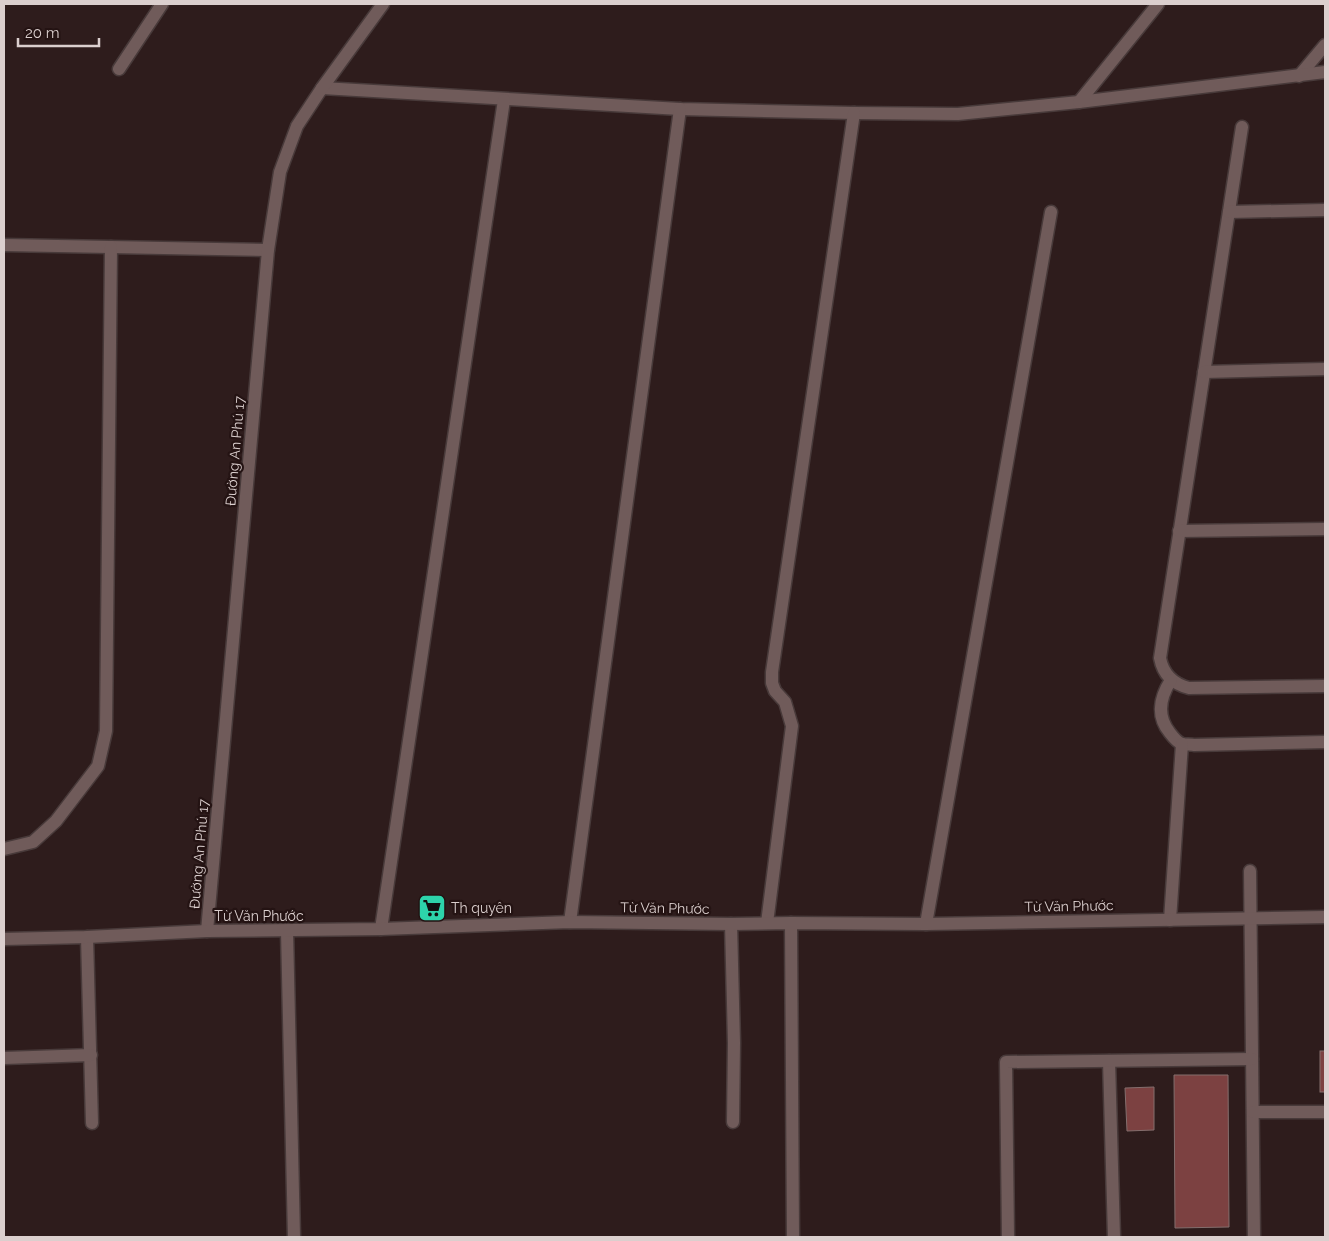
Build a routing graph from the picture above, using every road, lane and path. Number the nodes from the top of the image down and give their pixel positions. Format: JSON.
{"nodes":[{"id":1,"x":162,"y":4,"type":"edge"},
{"id":2,"x":384,"y":4,"type":"edge"},
{"id":3,"x":1158,"y":4,"type":"edge"},
{"id":4,"x":1325,"y":45,"type":"edge"},
{"id":5,"x":119,"y":69,"type":"dead end"},
{"id":6,"x":1325,"y":72,"type":"edge"},
{"id":7,"x":1299,"y":76,"type":"junction"},
{"id":8,"x":322,"y":88,"type":"junction"},
{"id":9,"x":504,"y":100,"type":"junction"},
{"id":10,"x":1080,"y":102,"type":"junction"},
{"id":11,"x":680,"y":109,"type":"junction"},
{"id":12,"x":854,"y":113,"type":"junction"},
{"id":13,"x":1242,"y":127,"type":"dead end"},
{"id":14,"x":1325,"y":210,"type":"edge"},
{"id":15,"x":1051,"y":212,"type":"dead end"},
{"id":16,"x":1229,"y":212,"type":"junction"},
{"id":17,"x":4,"y":245,"type":"edge"},
{"id":18,"x":111,"y":247,"type":"junction"},
{"id":19,"x":268,"y":250,"type":"junction"},
{"id":20,"x":1325,"y":369,"type":"edge"},
{"id":21,"x":1204,"y":372,"type":"junction"},
{"id":22,"x":1325,"y":529,"type":"edge"},
{"id":23,"x":1179,"y":531,"type":"junction"},
{"id":24,"x":1171,"y":680,"type":"junction"},
{"id":25,"x":1325,"y":686,"type":"edge"},
{"id":26,"x":1325,"y":742,"type":"edge"},
{"id":27,"x":1182,"y":744,"type":"junction"},
{"id":28,"x":4,"y":849,"type":"edge"},
{"id":29,"x":1250,"y":871,"type":"dead end"},
{"id":30,"x":1325,"y":917,"type":"edge"},
{"id":31,"x":1251,"y":918,"type":"junction"},
{"id":32,"x":1170,"y":920,"type":"junction"},
{"id":33,"x":570,"y":922,"type":"junction"},
{"id":34,"x":767,"y":923,"type":"junction"},
{"id":35,"x":791,"y":923,"type":"junction"},
{"id":36,"x":731,"y":924,"type":"junction"},
{"id":37,"x":926,"y":924,"type":"junction"},
{"id":38,"x":380,"y":929,"type":"junction"},
{"id":39,"x":207,"y":931,"type":"junction"},
{"id":40,"x":287,"y":931,"type":"junction"},
{"id":41,"x":87,"y":937,"type":"junction"},
{"id":42,"x":4,"y":939,"type":"edge"},
{"id":43,"x":91,"y":1055,"type":"junction"},
{"id":44,"x":4,"y":1058,"type":"edge"},
{"id":45,"x":1252,"y":1059,"type":"junction"},
{"id":46,"x":1109,"y":1061,"type":"junction"},
{"id":47,"x":1253,"y":1112,"type":"junction"},
{"id":48,"x":1325,"y":1112,"type":"edge"},
{"id":49,"x":733,"y":1122,"type":"dead end"},
{"id":50,"x":92,"y":1123,"type":"dead end"},
{"id":51,"x":294,"y":1237,"type":"edge"},
{"id":52,"x":793,"y":1237,"type":"edge"},
{"id":53,"x":1008,"y":1237,"type":"edge"},
{"id":54,"x":1114,"y":1237,"type":"edge"},
{"id":55,"x":1254,"y":1237,"type":"edge"}],
"edges":[{"from":1,"to":5,"type":"street"},
{"from":2,"to":8,"type":"street","name":"Đường An Phú 17"},
{"from":3,"to":10,"type":"street"},
{"from":4,"to":7,"type":"street"},
{"from":6,"to":7,"type":"street"},
{"from":7,"to":10,"type":"street"},
{"from":8,"to":9,"type":"street"},
{"from":8,"to":19,"type":"street","name":"Đường An Phú 17"},
{"from":9,"to":11,"type":"street"},
{"from":9,"to":38,"type":"street"},
{"from":10,"to":12,"type":"street"},
{"from":11,"to":12,"type":"street"},
{"from":11,"to":33,"type":"street"},
{"from":12,"to":34,"type":"street"},
{"from":13,"to":16,"type":"street"},
{"from":14,"to":16,"type":"street"},
{"from":15,"to":37,"type":"street"},
{"from":16,"to":21,"type":"street"},
{"from":17,"to":18,"type":"street"},
{"from":18,"to":19,"type":"street"},
{"from":18,"to":28,"type":"street"},
{"from":19,"to":39,"type":"street","name":"Đường An Phú 17"},
{"from":20,"to":21,"type":"street"},
{"from":21,"to":23,"type":"street"},
{"from":22,"to":23,"type":"street"},
{"from":23,"to":24,"type":"street"},
{"from":24,"to":25,"type":"street"},
{"from":24,"to":27,"type":"street"},
{"from":26,"to":27,"type":"street"},
{"from":27,"to":32,"type":"street"},
{"from":29,"to":31,"type":"street"},
{"from":30,"to":31,"type":"street","name":"Từ Văn Phước"},
{"from":31,"to":32,"type":"street","name":"Từ Văn Phước"},
{"from":31,"to":45,"type":"street"},
{"from":32,"to":37,"type":"street","name":"Từ Văn Phước"},
{"from":33,"to":36,"type":"street","name":"Từ Văn Phước"},
{"from":33,"to":38,"type":"street","name":"Từ Văn Phước"},
{"from":34,"to":35,"type":"street","name":"Từ Văn Phước"},
{"from":34,"to":36,"type":"street","name":"Từ Văn Phước"},
{"from":35,"to":37,"type":"street","name":"Từ Văn Phước"},
{"from":35,"to":52,"type":"street"},
{"from":36,"to":49,"type":"street"},
{"from":38,"to":40,"type":"street","name":"Từ Văn Phước"},
{"from":39,"to":40,"type":"street","name":"Từ Văn Phước"},
{"from":39,"to":41,"type":"street","name":"Từ Văn Phước"},
{"from":40,"to":51,"type":"street"},
{"from":41,"to":42,"type":"street","name":"Từ Văn Phước"},
{"from":41,"to":43,"type":"street"},
{"from":43,"to":44,"type":"street"},
{"from":43,"to":50,"type":"street"},
{"from":45,"to":46,"type":"street"},
{"from":45,"to":47,"type":"street"},
{"from":46,"to":53,"type":"street"},
{"from":46,"to":54,"type":"street"},
{"from":47,"to":48,"type":"street"},
{"from":47,"to":55,"type":"street"}]}
